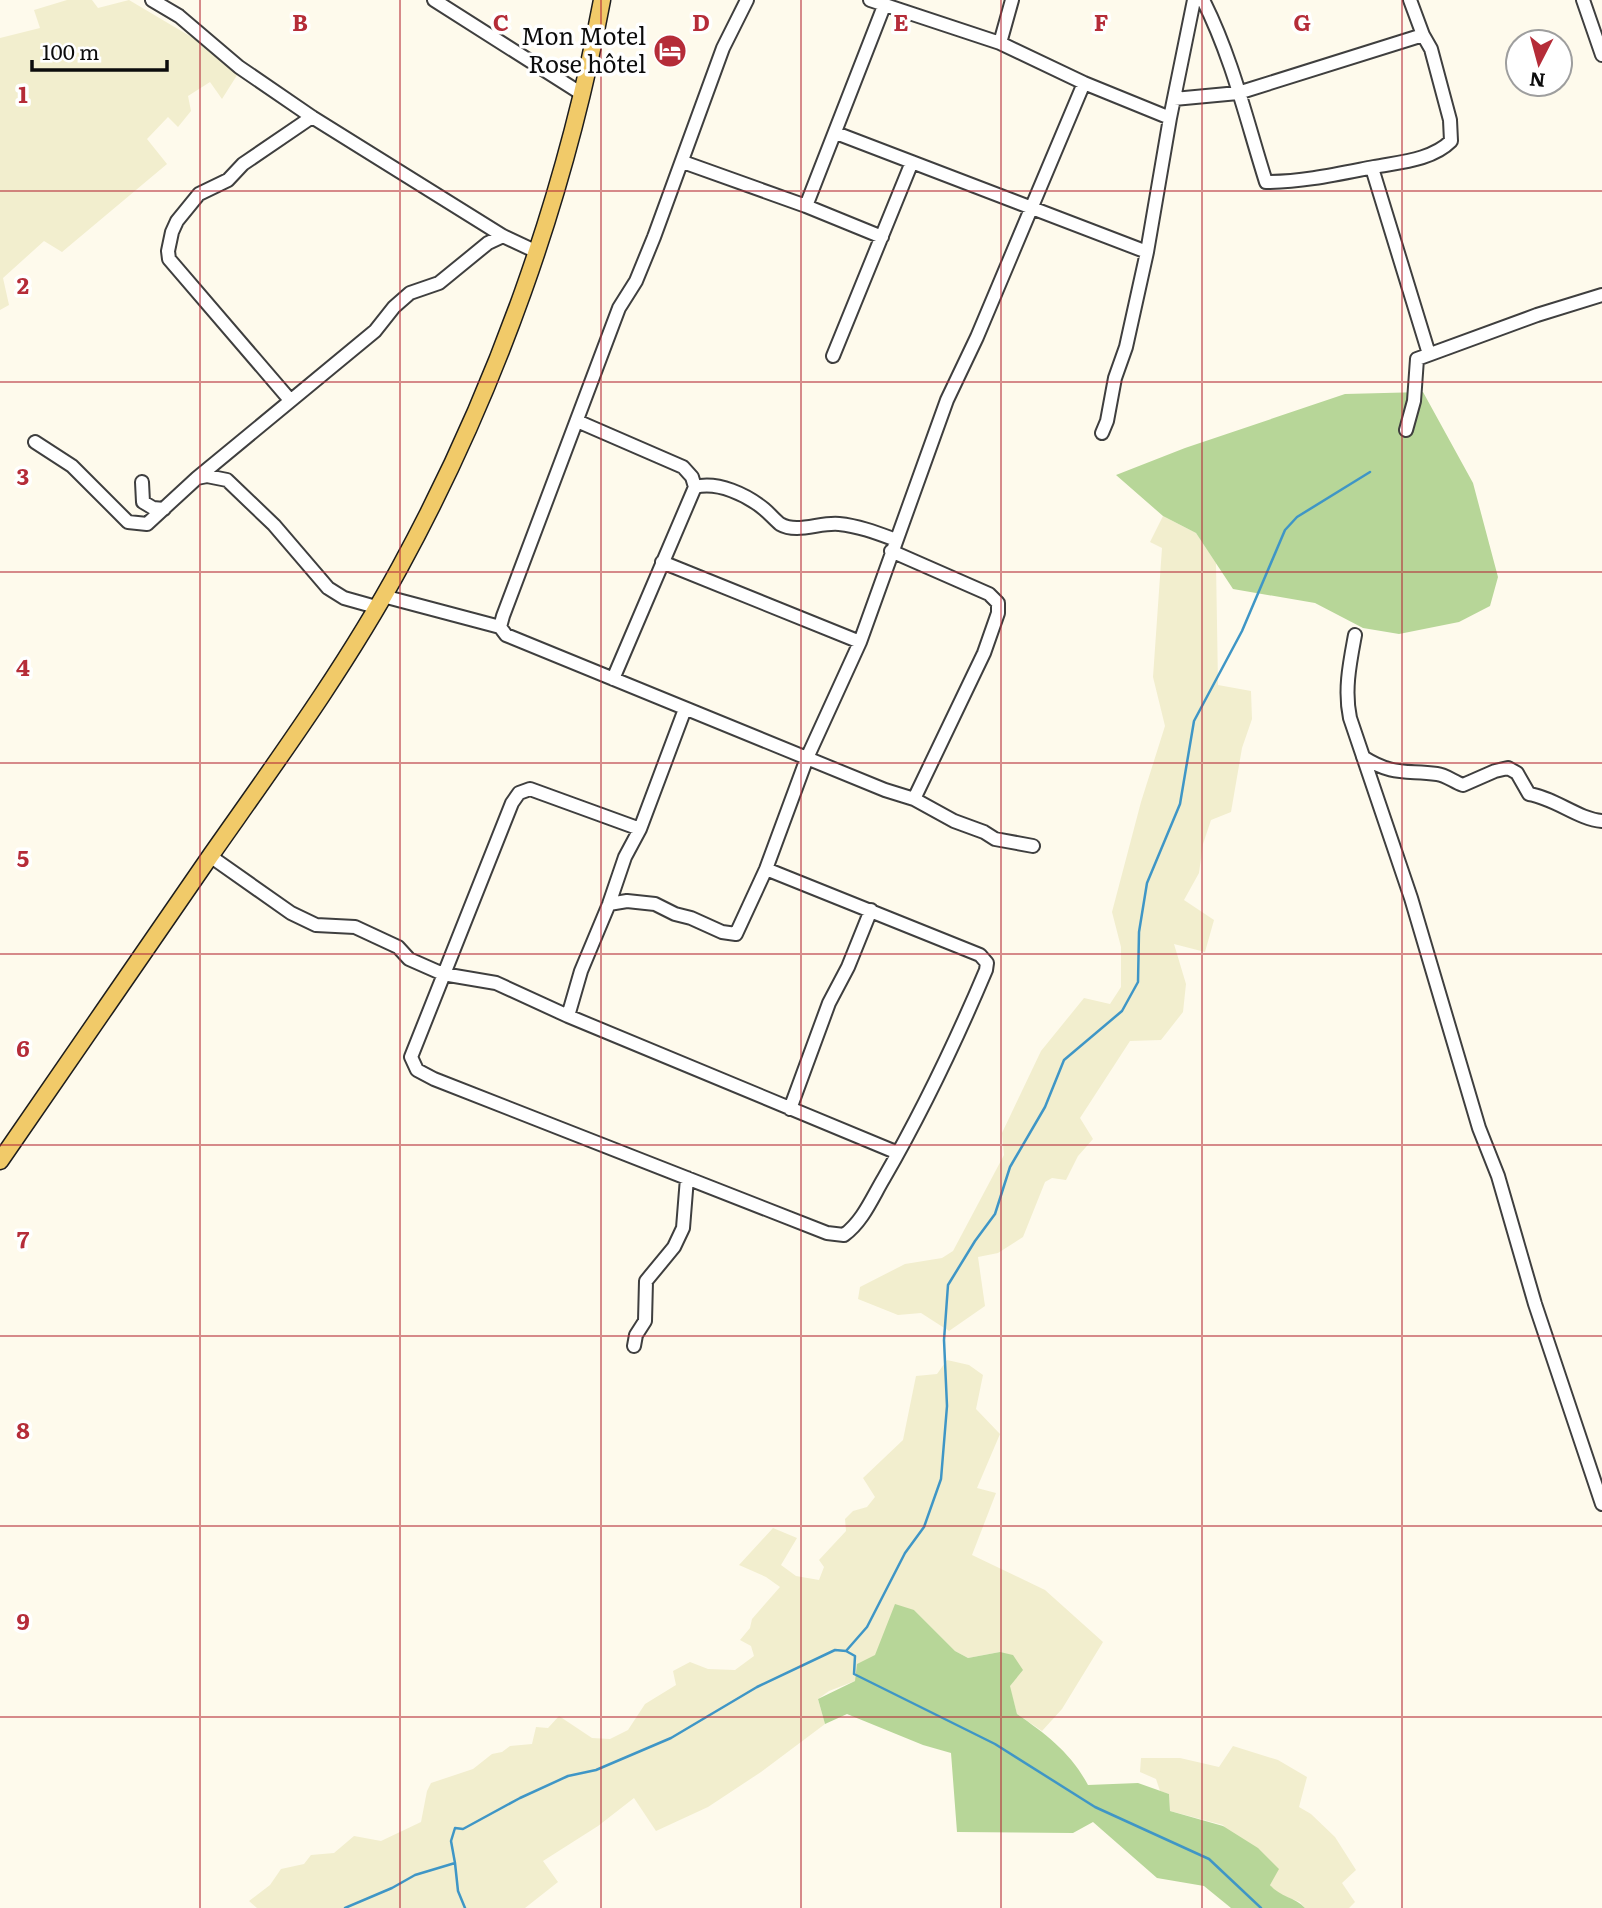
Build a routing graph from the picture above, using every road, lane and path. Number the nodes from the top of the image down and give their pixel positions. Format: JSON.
{"nodes":[{"id":1,"x":152,"y":0,"type":"edge"},
{"id":2,"x":434,"y":0,"type":"edge"},
{"id":3,"x":602,"y":0,"type":"edge"},
{"id":4,"x":747,"y":0,"type":"edge"},
{"id":5,"x":870,"y":0,"type":"edge"},
{"id":6,"x":1012,"y":0,"type":"edge"},
{"id":7,"x":1194,"y":0,"type":"edge"},
{"id":8,"x":1203,"y":0,"type":"edge"},
{"id":9,"x":1410,"y":0,"type":"edge"},
{"id":10,"x":1583,"y":0,"type":"edge"},
{"id":11,"x":884,"y":6,"type":"junction"},
{"id":12,"x":1423,"y":35,"type":"junction"},
{"id":13,"x":1000,"y":43,"type":"junction"},
{"id":14,"x":1602,"y":55,"type":"edge"},
{"id":15,"x":1084,"y":83,"type":"junction"},
{"id":16,"x":582,"y":93,"type":"junction"},
{"id":17,"x":1238,"y":93,"type":"junction"},
{"id":18,"x":1174,"y":99,"type":"junction"},
{"id":19,"x":312,"y":117,"type":"junction"},
{"id":20,"x":1170,"y":118,"type":"junction"},
{"id":21,"x":836,"y":133,"type":"junction"},
{"id":22,"x":683,"y":162,"type":"junction"},
{"id":23,"x":912,"y":162,"type":"junction"},
{"id":24,"x":1372,"y":167,"type":"junction"},
{"id":25,"x":806,"y":206,"type":"junction"},
{"id":26,"x":1031,"y":207,"type":"junction"},
{"id":27,"x":503,"y":236,"type":"junction"},
{"id":28,"x":882,"y":237,"type":"junction"},
{"id":29,"x":537,"y":252,"type":"junction"},
{"id":30,"x":1147,"y":252,"type":"junction"},
{"id":31,"x":1602,"y":295,"type":"edge"},
{"id":32,"x":1429,"y":354,"type":"junction"},
{"id":33,"x":832,"y":356,"type":"dead end"},
{"id":34,"x":290,"y":400,"type":"junction"},
{"id":35,"x":576,"y":421,"type":"junction"},
{"id":36,"x":1406,"y":430,"type":"dead end"},
{"id":37,"x":1102,"y":433,"type":"dead end"},
{"id":38,"x":35,"y":442,"type":"dead end"},
{"id":39,"x":231,"y":450,"type":"junction"},
{"id":40,"x":197,"y":478,"type":"junction"},
{"id":41,"x":227,"y":480,"type":"junction"},
{"id":42,"x":142,"y":482,"type":"dead end"},
{"id":43,"x":695,"y":486,"type":"junction"},
{"id":44,"x":164,"y":509,"type":"junction"},
{"id":45,"x":894,"y":545,"type":"junction"},
{"id":46,"x":662,"y":562,"type":"junction"},
{"id":47,"x":379,"y":602,"type":"junction"},
{"id":48,"x":500,"y":628,"type":"junction"},
{"id":49,"x":1355,"y":635,"type":"dead end"},
{"id":50,"x":860,"y":642,"type":"junction"},
{"id":51,"x":613,"y":679,"type":"junction"},
{"id":52,"x":685,"y":709,"type":"junction"},
{"id":53,"x":1363,"y":757,"type":"junction"},
{"id":54,"x":807,"y":758,"type":"junction"},
{"id":55,"x":914,"y":799,"type":"junction"},
{"id":56,"x":1602,"y":821,"type":"edge"},
{"id":57,"x":640,"y":829,"type":"junction"},
{"id":58,"x":1033,"y":846,"type":"dead end"},
{"id":59,"x":210,"y":856,"type":"junction"},
{"id":60,"x":766,"y":869,"type":"junction"},
{"id":61,"x":609,"y":904,"type":"junction"},
{"id":62,"x":871,"y":910,"type":"junction"},
{"id":63,"x":443,"y":974,"type":"junction"},
{"id":64,"x":568,"y":1016,"type":"junction"},
{"id":65,"x":790,"y":1109,"type":"junction"},
{"id":66,"x":898,"y":1153,"type":"junction"},
{"id":67,"x":0,"y":1161,"type":"edge"},
{"id":68,"x":687,"y":1178,"type":"junction"},
{"id":69,"x":634,"y":1346,"type":"dead end"},
{"id":70,"x":1602,"y":1504,"type":"edge"}],
"edges":[{"from":1,"to":19,"type":"street"},
{"from":2,"to":16,"type":"street"},
{"from":3,"to":16,"type":"main road"},
{"from":4,"to":22,"type":"street"},
{"from":5,"to":11,"type":"street"},
{"from":6,"to":13,"type":"street"},
{"from":7,"to":18,"type":"street"},
{"from":8,"to":17,"type":"street"},
{"from":9,"to":12,"type":"street"},
{"from":10,"to":14,"type":"street"},
{"from":11,"to":13,"type":"street"},
{"from":11,"to":21,"type":"street"},
{"from":12,"to":17,"type":"street"},
{"from":12,"to":24,"type":"street"},
{"from":13,"to":15,"type":"street"},
{"from":15,"to":20,"type":"street"},
{"from":15,"to":26,"type":"street"},
{"from":16,"to":29,"type":"main road"},
{"from":17,"to":18,"type":"street"},
{"from":17,"to":24,"type":"street"},
{"from":18,"to":20,"type":"street"},
{"from":19,"to":27,"type":"street"},
{"from":19,"to":34,"type":"street"},
{"from":20,"to":30,"type":"street"},
{"from":21,"to":23,"type":"street"},
{"from":21,"to":25,"type":"street"},
{"from":22,"to":25,"type":"street"},
{"from":22,"to":35,"type":"street"},
{"from":23,"to":26,"type":"street"},
{"from":23,"to":28,"type":"street"},
{"from":24,"to":32,"type":"street"},
{"from":25,"to":28,"type":"street"},
{"from":26,"to":30,"type":"street"},
{"from":26,"to":45,"type":"street"},
{"from":27,"to":29,"type":"street"},
{"from":27,"to":34,"type":"street"},
{"from":28,"to":33,"type":"street"},
{"from":29,"to":47,"type":"main road"},
{"from":30,"to":37,"type":"street"},
{"from":31,"to":32,"type":"street"},
{"from":32,"to":36,"type":"street"},
{"from":34,"to":39,"type":"street"},
{"from":35,"to":43,"type":"street"},
{"from":35,"to":48,"type":"street"},
{"from":38,"to":44,"type":"street"},
{"from":39,"to":40,"type":"street"},
{"from":39,"to":41,"type":"street"},
{"from":40,"to":41,"type":"street"},
{"from":40,"to":44,"type":"street"},
{"from":41,"to":47,"type":"street"},
{"from":42,"to":44,"type":"street"},
{"from":43,"to":45,"type":"street"},
{"from":43,"to":46,"type":"street"},
{"from":45,"to":50,"type":"street"},
{"from":45,"to":55,"type":"street"},
{"from":46,"to":50,"type":"street"},
{"from":46,"to":51,"type":"street"},
{"from":47,"to":48,"type":"street"},
{"from":47,"to":59,"type":"main road"},
{"from":48,"to":51,"type":"street"},
{"from":49,"to":53,"type":"street"},
{"from":50,"to":54,"type":"street"},
{"from":51,"to":52,"type":"street"},
{"from":52,"to":54,"type":"street"},
{"from":52,"to":57,"type":"street"},
{"from":53,"to":56,"type":"street"},
{"from":53,"to":70,"type":"street"},
{"from":54,"to":55,"type":"street"},
{"from":54,"to":60,"type":"street"},
{"from":55,"to":58,"type":"street"},
{"from":57,"to":61,"type":"street"},
{"from":57,"to":63,"type":"street"},
{"from":59,"to":63,"type":"street"},
{"from":59,"to":67,"type":"main road"},
{"from":60,"to":61,"type":"street"},
{"from":60,"to":62,"type":"street"},
{"from":61,"to":64,"type":"street"},
{"from":62,"to":65,"type":"street"},
{"from":62,"to":66,"type":"street"},
{"from":63,"to":64,"type":"street"},
{"from":63,"to":68,"type":"street"},
{"from":64,"to":65,"type":"street"},
{"from":65,"to":66,"type":"street"},
{"from":66,"to":68,"type":"street"},
{"from":68,"to":69,"type":"street"}]}
